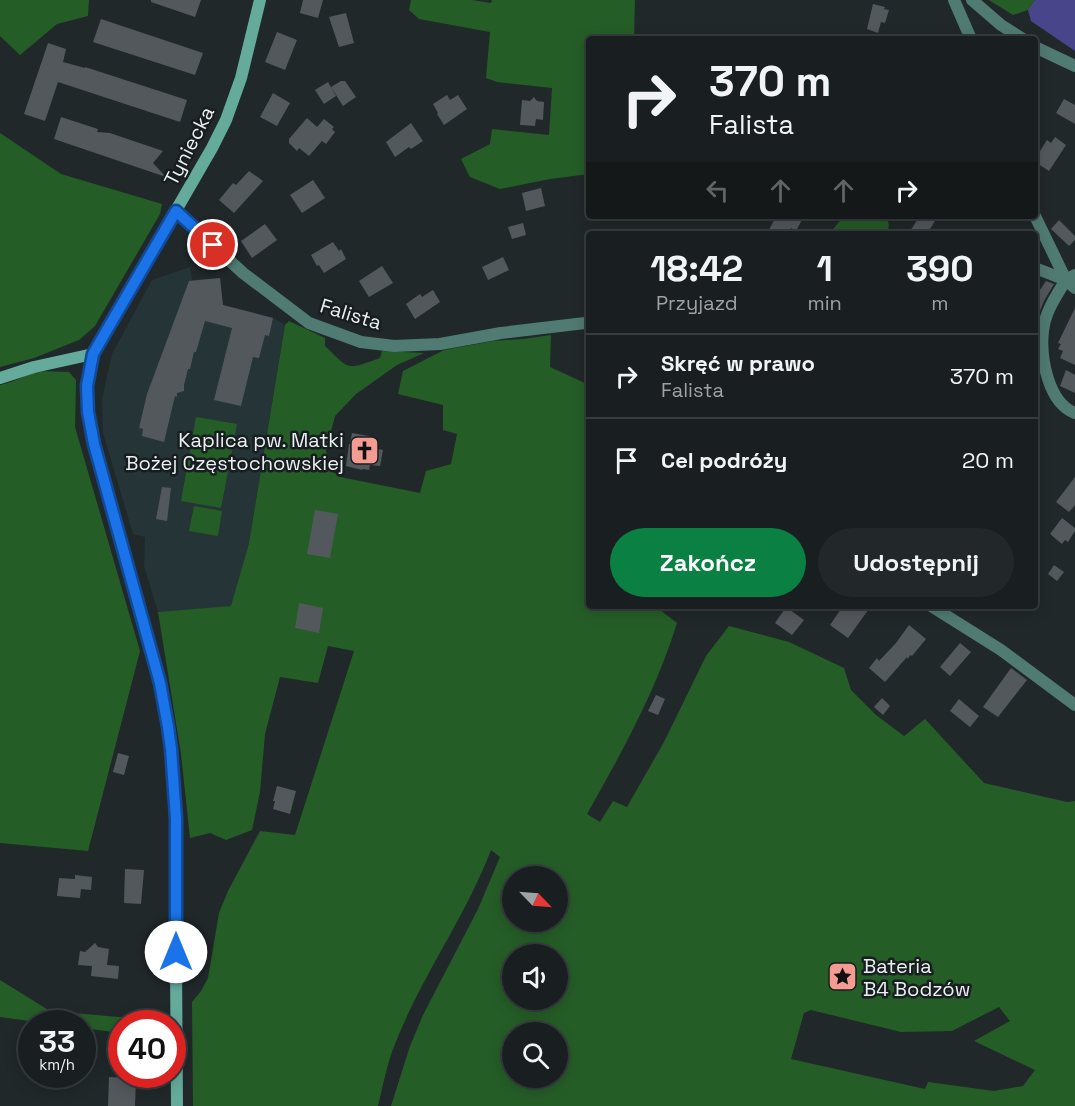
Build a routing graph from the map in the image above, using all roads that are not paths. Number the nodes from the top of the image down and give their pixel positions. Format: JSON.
{"nodes":[{"id":1,"x":260,"y":0,"type":"edge"},
{"id":2,"x":954,"y":0,"type":"edge"},
{"id":3,"x":972,"y":0,"type":"edge"},
{"id":4,"x":969,"y":36,"type":"edge"},
{"id":5,"x":1018,"y":36,"type":"edge"},
{"id":6,"x":1038,"y":48,"type":"edge"},
{"id":7,"x":1075,"y":66,"type":"edge"},
{"id":8,"x":176,"y":211,"type":"junction"},
{"id":9,"x":1037,"y":219,"type":"edge"},
{"id":10,"x":1038,"y":268,"type":"edge"},
{"id":11,"x":1072,"y":281,"type":"edge"},
{"id":12,"x":586,"y":323,"type":"edge"},
{"id":13,"x":93,"y":354,"type":"junction"},
{"id":14,"x":0,"y":378,"type":"edge"},
{"id":15,"x":1075,"y":413,"type":"edge"},
{"id":16,"x":936,"y":609,"type":"edge"},
{"id":17,"x":1075,"y":705,"type":"edge"},
{"id":18,"x":177,"y":1106,"type":"edge"}],
"edges":[{"from":1,"to":8,"type":"street","name":"Tyniecka"},
{"from":2,"to":4,"type":"street"},
{"from":3,"to":5,"type":"street"},
{"from":6,"to":7,"type":"street"},
{"from":8,"to":12,"type":"street","name":"Falista"},
{"from":8,"to":13,"type":"street","name":"Tyniecka"},
{"from":9,"to":11,"type":"street"},
{"from":10,"to":11,"type":"street"},
{"from":11,"to":15,"type":"street"},
{"from":13,"to":14,"type":"street"},
{"from":13,"to":18,"type":"street","name":"Tyniecka"},
{"from":16,"to":17,"type":"street"}]}
